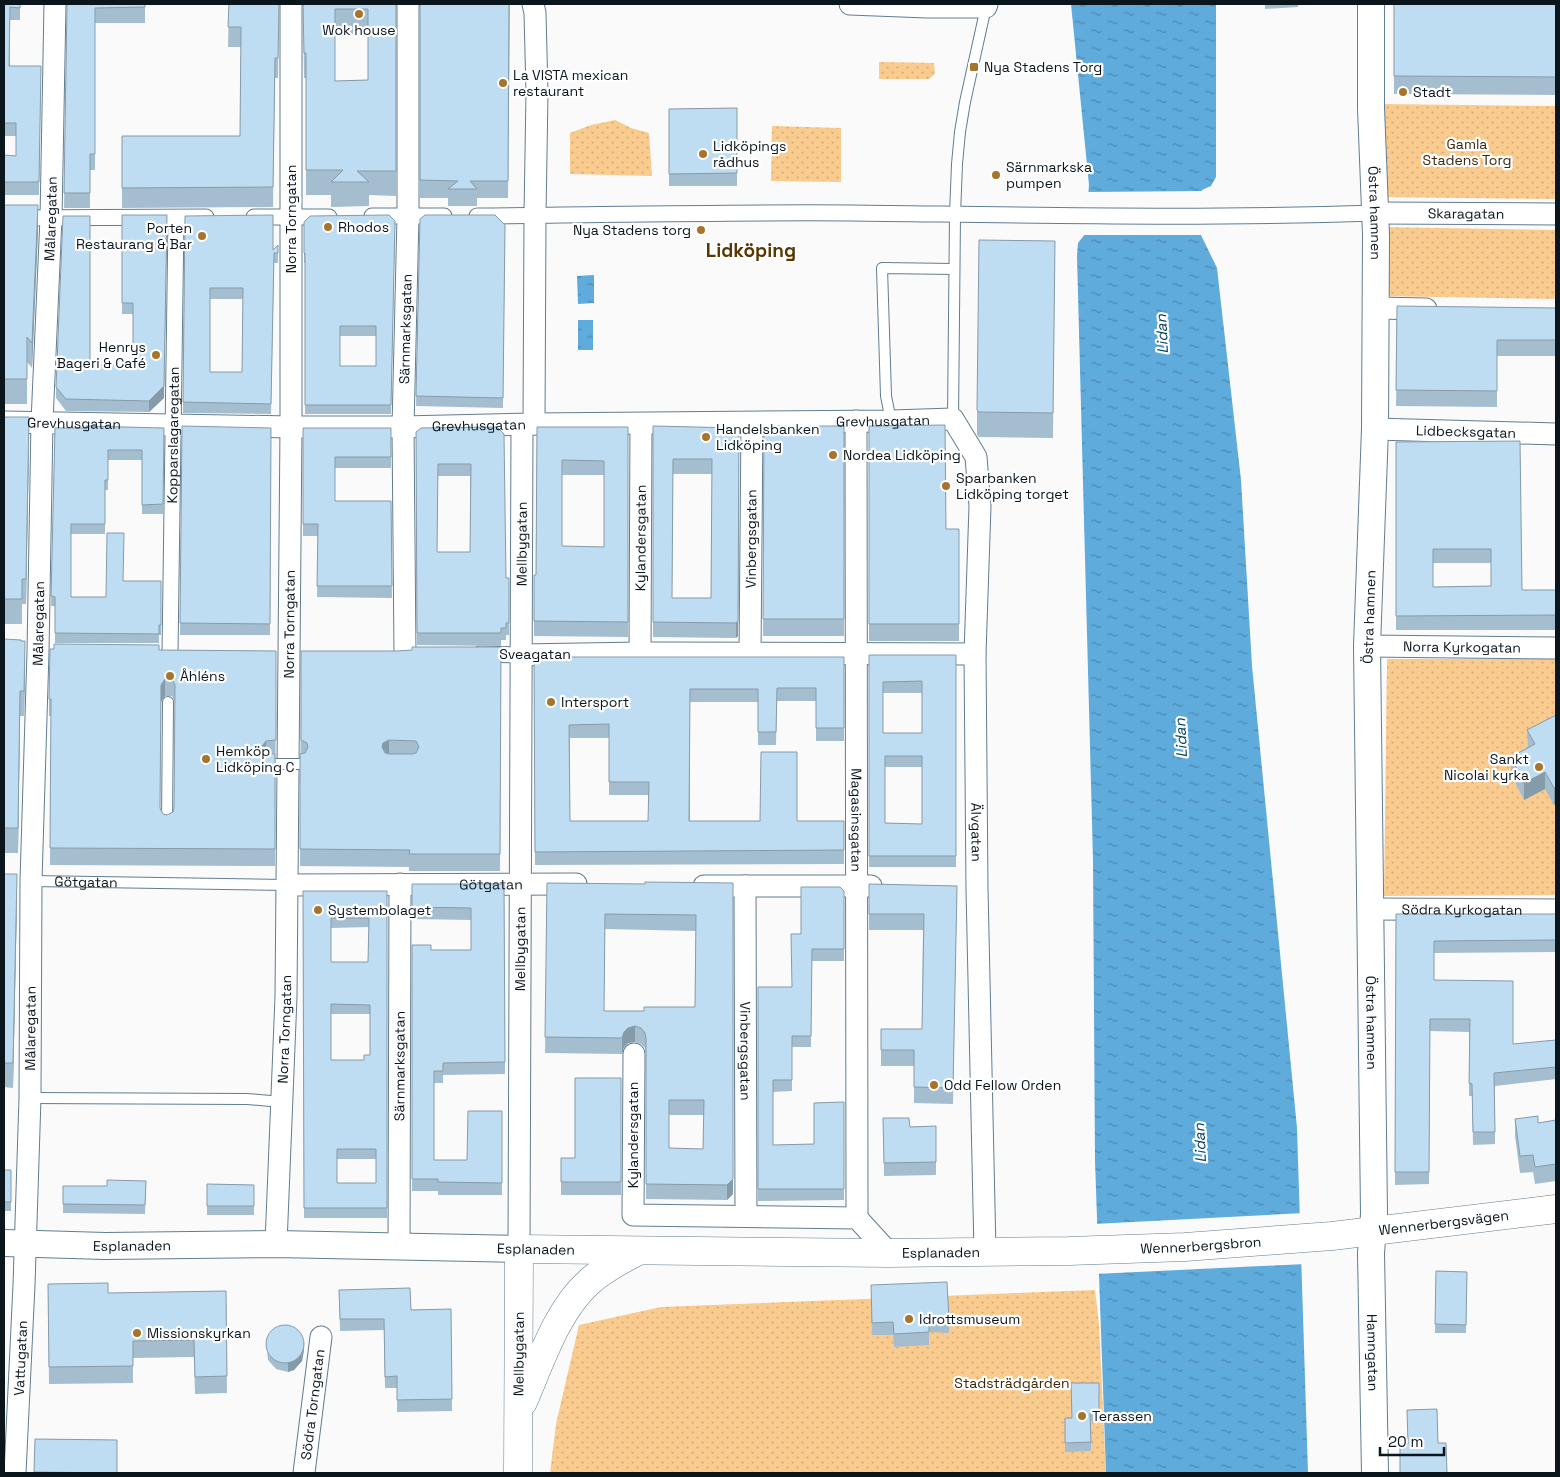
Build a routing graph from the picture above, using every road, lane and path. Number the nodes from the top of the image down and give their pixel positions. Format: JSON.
{"nodes":[{"id":1,"x":55,"y":4,"type":"edge"},
{"id":2,"x":291,"y":4,"type":"edge"},
{"id":3,"x":408,"y":4,"type":"edge"},
{"id":4,"x":533,"y":4,"type":"edge"},
{"id":5,"x":850,"y":4,"type":"edge"},
{"id":6,"x":857,"y":4,"type":"edge"},
{"id":7,"x":1371,"y":4,"type":"edge"},
{"id":8,"x":987,"y":5,"type":"edge"},
{"id":9,"x":1375,"y":213,"type":"junction"},
{"id":10,"x":1556,"y":214,"type":"edge"},
{"id":11,"x":540,"y":215,"type":"junction"},
{"id":12,"x":954,"y":215,"type":"junction"},
{"id":13,"x":340,"y":216,"type":"edge"},
{"id":14,"x":359,"y":216,"type":"edge"},
{"id":15,"x":408,"y":216,"type":"junction"},
{"id":16,"x":224,"y":217,"type":"edge"},
{"id":17,"x":243,"y":217,"type":"edge"},
{"id":18,"x":291,"y":217,"type":"junction"},
{"id":19,"x":4,"y":218,"type":"edge"},
{"id":20,"x":51,"y":218,"type":"junction"},
{"id":21,"x":176,"y":218,"type":"junction"},
{"id":22,"x":954,"y":269,"type":"junction"},
{"id":23,"x":1376,"y":308,"type":"junction"},
{"id":24,"x":1449,"y":309,"type":"edge"},
{"id":25,"x":953,"y":419,"type":"junction"},
{"id":26,"x":856,"y":421,"type":"junction"},
{"id":27,"x":891,"y":421,"type":"junction"},
{"id":28,"x":4,"y":422,"type":"edge"},
{"id":29,"x":42,"y":422,"type":"junction"},
{"id":30,"x":752,"y":423,"type":"junction"},
{"id":31,"x":173,"y":424,"type":"junction"},
{"id":32,"x":528,"y":424,"type":"junction"},
{"id":33,"x":641,"y":424,"type":"junction"},
{"id":34,"x":291,"y":427,"type":"junction"},
{"id":35,"x":403,"y":427,"type":"junction"},
{"id":36,"x":1375,"y":429,"type":"junction"},
{"id":37,"x":1556,"y":434,"type":"edge"},
{"id":38,"x":1367,"y":646,"type":"junction"},
{"id":39,"x":1556,"y":648,"type":"edge"},
{"id":40,"x":151,"y":652,"type":"edge"},
{"id":41,"x":640,"y":653,"type":"junction"},
{"id":42,"x":405,"y":654,"type":"edge"},
{"id":43,"x":464,"y":654,"type":"edge"},
{"id":44,"x":750,"y":654,"type":"junction"},
{"id":45,"x":856,"y":654,"type":"junction"},
{"id":46,"x":975,"y":654,"type":"junction"},
{"id":47,"x":522,"y":655,"type":"junction"},
{"id":48,"x":168,"y":702,"type":"dead end"},
{"id":49,"x":269,"y":764,"type":"edge"},
{"id":50,"x":301,"y":764,"type":"edge"},
{"id":51,"x":167,"y":825,"type":"edge"},
{"id":52,"x":22,"y":881,"type":"junction"},
{"id":53,"x":520,"y":883,"type":"junction"},
{"id":54,"x":400,"y":884,"type":"junction"},
{"id":55,"x":599,"y":884,"type":"edge"},
{"id":56,"x":286,"y":885,"type":"junction"},
{"id":57,"x":686,"y":885,"type":"edge"},
{"id":58,"x":858,"y":885,"type":"junction"},
{"id":59,"x":745,"y":886,"type":"junction"},
{"id":60,"x":888,"y":886,"type":"edge"},
{"id":61,"x":1370,"y":909,"type":"junction"},
{"id":62,"x":1556,"y":910,"type":"edge"},
{"id":63,"x":634,"y":1054,"type":"dead end"},
{"id":64,"x":30,"y":1098,"type":"junction"},
{"id":65,"x":282,"y":1102,"type":"junction"},
{"id":66,"x":1556,"y":1209,"type":"edge"},
{"id":67,"x":746,"y":1216,"type":"junction"},
{"id":68,"x":857,"y":1218,"type":"junction"},
{"id":69,"x":1373,"y":1231,"type":"junction"},
{"id":70,"x":1332,"y":1236,"type":"joint"},
{"id":71,"x":14,"y":1244,"type":"edge"},
{"id":72,"x":276,"y":1244,"type":"junction"},
{"id":73,"x":399,"y":1247,"type":"junction"},
{"id":74,"x":519,"y":1249,"type":"junction"},
{"id":75,"x":1069,"y":1250,"type":"joint"},
{"id":76,"x":638,"y":1251,"type":"junction"},
{"id":77,"x":985,"y":1252,"type":"junction"},
{"id":78,"x":889,"y":1253,"type":"junction"},
{"id":79,"x":321,"y":1337,"type":"dead end"},
{"id":80,"x":518,"y":1414,"type":"junction"},
{"id":81,"x":14,"y":1473,"type":"edge"},
{"id":82,"x":304,"y":1473,"type":"edge"},
{"id":83,"x":518,"y":1473,"type":"edge"},
{"id":84,"x":1375,"y":1473,"type":"edge"}],
"edges":[{"from":1,"to":20,"type":"street","name":"Målaregatan"},
{"from":2,"to":18,"type":"street","name":"Norra Torngatan"},
{"from":3,"to":15,"type":"street","name":"Särnmarksgatan"},
{"from":4,"to":11,"type":"street","name":"Mellbygatan"},
{"from":5,"to":6,"type":"street"},
{"from":6,"to":8,"type":"street"},
{"from":7,"to":9,"type":"street","name":"Östra hamnen"},
{"from":8,"to":12,"type":"lane"},
{"from":9,"to":10,"type":"street","name":"Skaragatan"},
{"from":9,"to":12,"type":"street"},
{"from":9,"to":23,"type":"street","name":"Östra hamnen"},
{"from":11,"to":12,"type":"street"},
{"from":11,"to":15,"type":"street"},
{"from":11,"to":32,"type":"street","name":"Mellbygatan"},
{"from":12,"to":22,"type":"lane"},
{"from":13,"to":18,"type":"street"},
{"from":14,"to":15,"type":"street"},
{"from":15,"to":35,"type":"street","name":"Särnmarksgatan"},
{"from":16,"to":21,"type":"street"},
{"from":17,"to":18,"type":"street"},
{"from":18,"to":34,"type":"street","name":"Norra Torngatan"},
{"from":19,"to":20,"type":"street"},
{"from":20,"to":21,"type":"street"},
{"from":20,"to":29,"type":"street","name":"Målaregatan"},
{"from":21,"to":31,"type":"street","name":"Kopparslagaregatan"},
{"from":22,"to":25,"type":"lane"},
{"from":22,"to":27,"type":"lane"},
{"from":23,"to":24,"type":"street"},
{"from":23,"to":36,"type":"street","name":"Östra hamnen"},
{"from":25,"to":27,"type":"street","name":"Grevhusgatan"},
{"from":25,"to":46,"type":"street","name":"Älvgatan"},
{"from":26,"to":27,"type":"street","name":"Grevhusgatan"},
{"from":26,"to":30,"type":"street","name":"Grevhusgatan"},
{"from":26,"to":45,"type":"street","name":"Magasinsgatan"},
{"from":28,"to":29,"type":"street","name":"Grevhusgatan"},
{"from":29,"to":31,"type":"street","name":"Grevhusgatan"},
{"from":29,"to":52,"type":"street","name":"Målaregatan"},
{"from":30,"to":33,"type":"street","name":"Grevhusgatan"},
{"from":30,"to":44,"type":"street","name":"Vinbergsgatan"},
{"from":31,"to":34,"type":"street","name":"Grevhusgatan"},
{"from":31,"to":40,"type":"street","name":"Kopparslagaregatan"},
{"from":32,"to":33,"type":"street","name":"Grevhusgatan"},
{"from":32,"to":35,"type":"street","name":"Grevhusgatan"},
{"from":32,"to":47,"type":"street","name":"Mellbygatan"},
{"from":33,"to":41,"type":"street","name":"Kylandersgatan"},
{"from":34,"to":35,"type":"street","name":"Grevhusgatan"},
{"from":34,"to":56,"type":"street","name":"Norra Torngatan"},
{"from":35,"to":42,"type":"street","name":"Särnmarksgatan"},
{"from":36,"to":37,"type":"street","name":"Lidbecksgatan"},
{"from":36,"to":38,"type":"street","name":"Östra hamnen"},
{"from":38,"to":39,"type":"street","name":"Norra Kyrkogatan"},
{"from":38,"to":61,"type":"street","name":"Östra hamnen"},
{"from":41,"to":44,"type":"street","name":"Sveagatan"},
{"from":41,"to":47,"type":"street","name":"Sveagatan"},
{"from":43,"to":47,"type":"street","name":"Sveagatan"},
{"from":44,"to":45,"type":"street","name":"Sveagatan"},
{"from":45,"to":46,"type":"street","name":"Sveagatan"},
{"from":45,"to":58,"type":"street","name":"Magasinsgatan"},
{"from":46,"to":77,"type":"street","name":"Älvgatan"},
{"from":47,"to":53,"type":"street","name":"Mellbygatan"},
{"from":48,"to":51,"type":"lane"},
{"from":49,"to":50,"type":"lane","bridge":true},
{"from":52,"to":56,"type":"lane","name":"Götgatan"},
{"from":52,"to":64,"type":"street","name":"Målaregatan"},
{"from":53,"to":54,"type":"street","name":"Götgatan"},
{"from":53,"to":55,"type":"street","name":"Götgatan"},
{"from":53,"to":74,"type":"street","name":"Mellbygatan"},
{"from":54,"to":56,"type":"street","name":"Götgatan"},
{"from":54,"to":73,"type":"street","name":"Särnmarksgatan"},
{"from":56,"to":65,"type":"street","name":"Norra Torngatan"},
{"from":57,"to":59,"type":"street"},
{"from":58,"to":59,"type":"street"},
{"from":58,"to":60,"type":"street"},
{"from":58,"to":68,"type":"street","name":"Magasinsgatan"},
{"from":59,"to":67,"type":"street","name":"Vinbergsgatan"},
{"from":61,"to":62,"type":"street","name":"Södra Kyrkogatan"},
{"from":61,"to":69,"type":"street","name":"Östra hamnen"},
{"from":63,"to":67,"type":"street","name":"Kylandersgatan"},
{"from":64,"to":65,"type":"lane"},
{"from":64,"to":71,"type":"street","name":"Målaregatan"},
{"from":65,"to":72,"type":"street","name":"Norra Torngatan"},
{"from":66,"to":69,"type":"main road","name":"Wennerbergsvägen"},
{"from":67,"to":68,"type":"street"},
{"from":68,"to":78,"type":"street"},
{"from":69,"to":70,"type":"main road","name":"Wennerbergsvägen"},
{"from":69,"to":84,"type":"street","name":"Hamngatan"},
{"from":70,"to":75,"type":"main road","name":"Wennerbergsbron"},
{"from":71,"to":72,"type":"street","name":"Esplanaden"},
{"from":71,"to":81,"type":"street","name":"Vattugatan"},
{"from":72,"to":73,"type":"street","name":"Esplanaden"},
{"from":73,"to":74,"type":"street","name":"Esplanaden"},
{"from":74,"to":76,"type":"main road","name":"Esplanaden"},
{"from":74,"to":80,"type":"main road","name":"Mellbygatan"},
{"from":75,"to":77,"type":"main road","name":"Esplanaden"},
{"from":76,"to":78,"type":"main road","name":"Esplanaden"},
{"from":76,"to":80,"type":"main road"},
{"from":77,"to":78,"type":"main road","name":"Esplanaden"},
{"from":79,"to":82,"type":"street","name":"Södra Torngatan"},
{"from":80,"to":83,"type":"main road","name":"Mellbygatan"}]}
